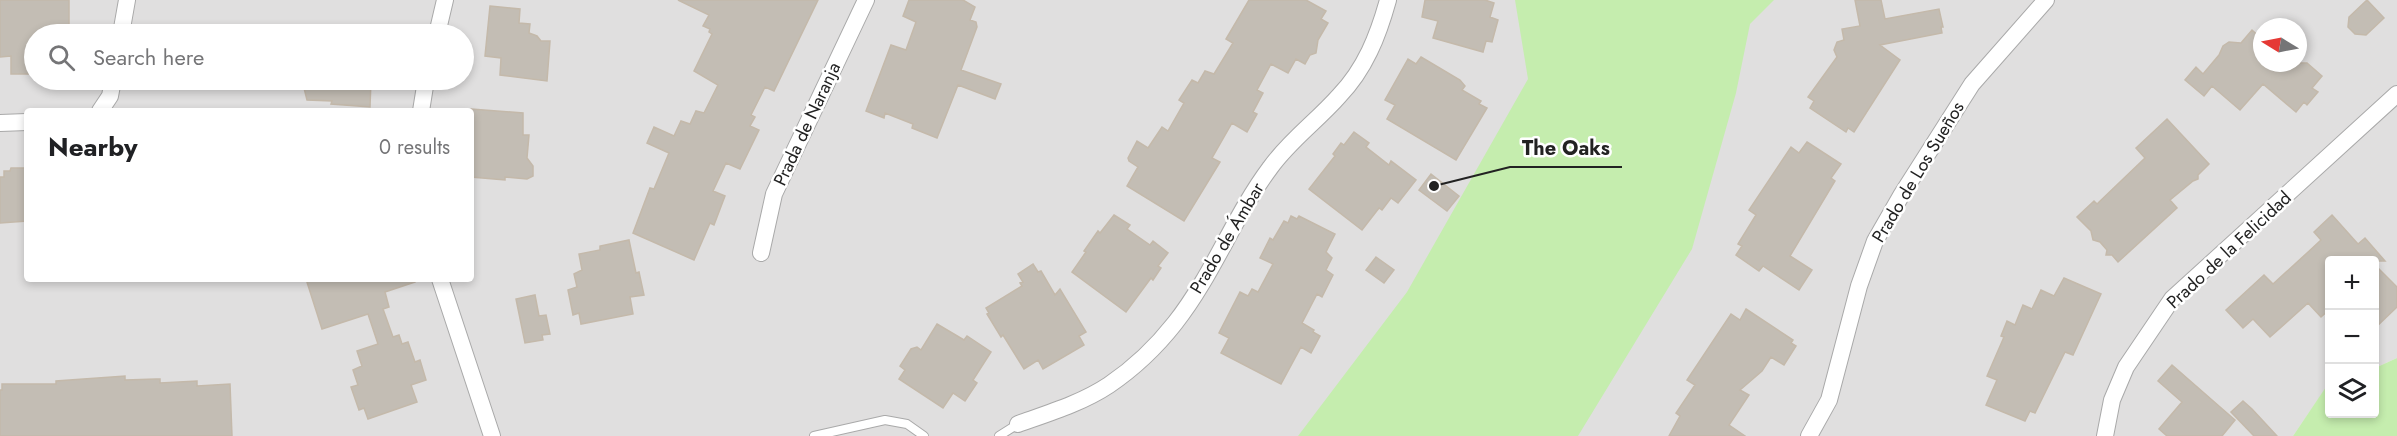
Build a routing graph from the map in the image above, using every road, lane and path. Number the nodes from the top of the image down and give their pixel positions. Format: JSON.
{"nodes":[{"id":1,"x":127,"y":0,"type":"edge"},
{"id":2,"x":445,"y":0,"type":"edge"},
{"id":3,"x":866,"y":0,"type":"edge"},
{"id":4,"x":1388,"y":0,"type":"edge"},
{"id":5,"x":2046,"y":0,"type":"edge"},
{"id":6,"x":123,"y":24,"type":"edge"},
{"id":7,"x":439,"y":24,"type":"edge"},
{"id":8,"x":111,"y":90,"type":"edge"},
{"id":9,"x":424,"y":90,"type":"edge"},
{"id":10,"x":2397,"y":94,"type":"edge"},
{"id":11,"x":102,"y":108,"type":"edge"},
{"id":12,"x":421,"y":108,"type":"edge"},
{"id":13,"x":24,"y":122,"type":"edge"},
{"id":14,"x":0,"y":123,"type":"edge"},
{"id":15,"x":760,"y":253,"type":"dead end"},
{"id":16,"x":441,"y":282,"type":"edge"},
{"id":17,"x":1018,"y":424,"type":"joint"},
{"id":18,"x":492,"y":436,"type":"edge"},
{"id":19,"x":814,"y":436,"type":"edge"},
{"id":20,"x":924,"y":436,"type":"edge"},
{"id":21,"x":999,"y":436,"type":"edge"},
{"id":22,"x":1809,"y":436,"type":"edge"},
{"id":23,"x":2105,"y":436,"type":"edge"}],
"edges":[{"from":1,"to":6,"type":"street"},
{"from":2,"to":7,"type":"street"},
{"from":3,"to":15,"type":"street","name":"Prada de Naranja"},
{"from":4,"to":17,"type":"street","name":"Prado de Ámbar"},
{"from":5,"to":22,"type":"street","name":"Prado de Los Sueños"},
{"from":8,"to":11,"type":"street"},
{"from":9,"to":12,"type":"street"},
{"from":10,"to":23,"type":"street","name":"Prado de la Felicidad"},
{"from":13,"to":14,"type":"street"},
{"from":16,"to":18,"type":"street"},
{"from":17,"to":21,"type":"lane"},
{"from":19,"to":20,"type":"lane"}]}
